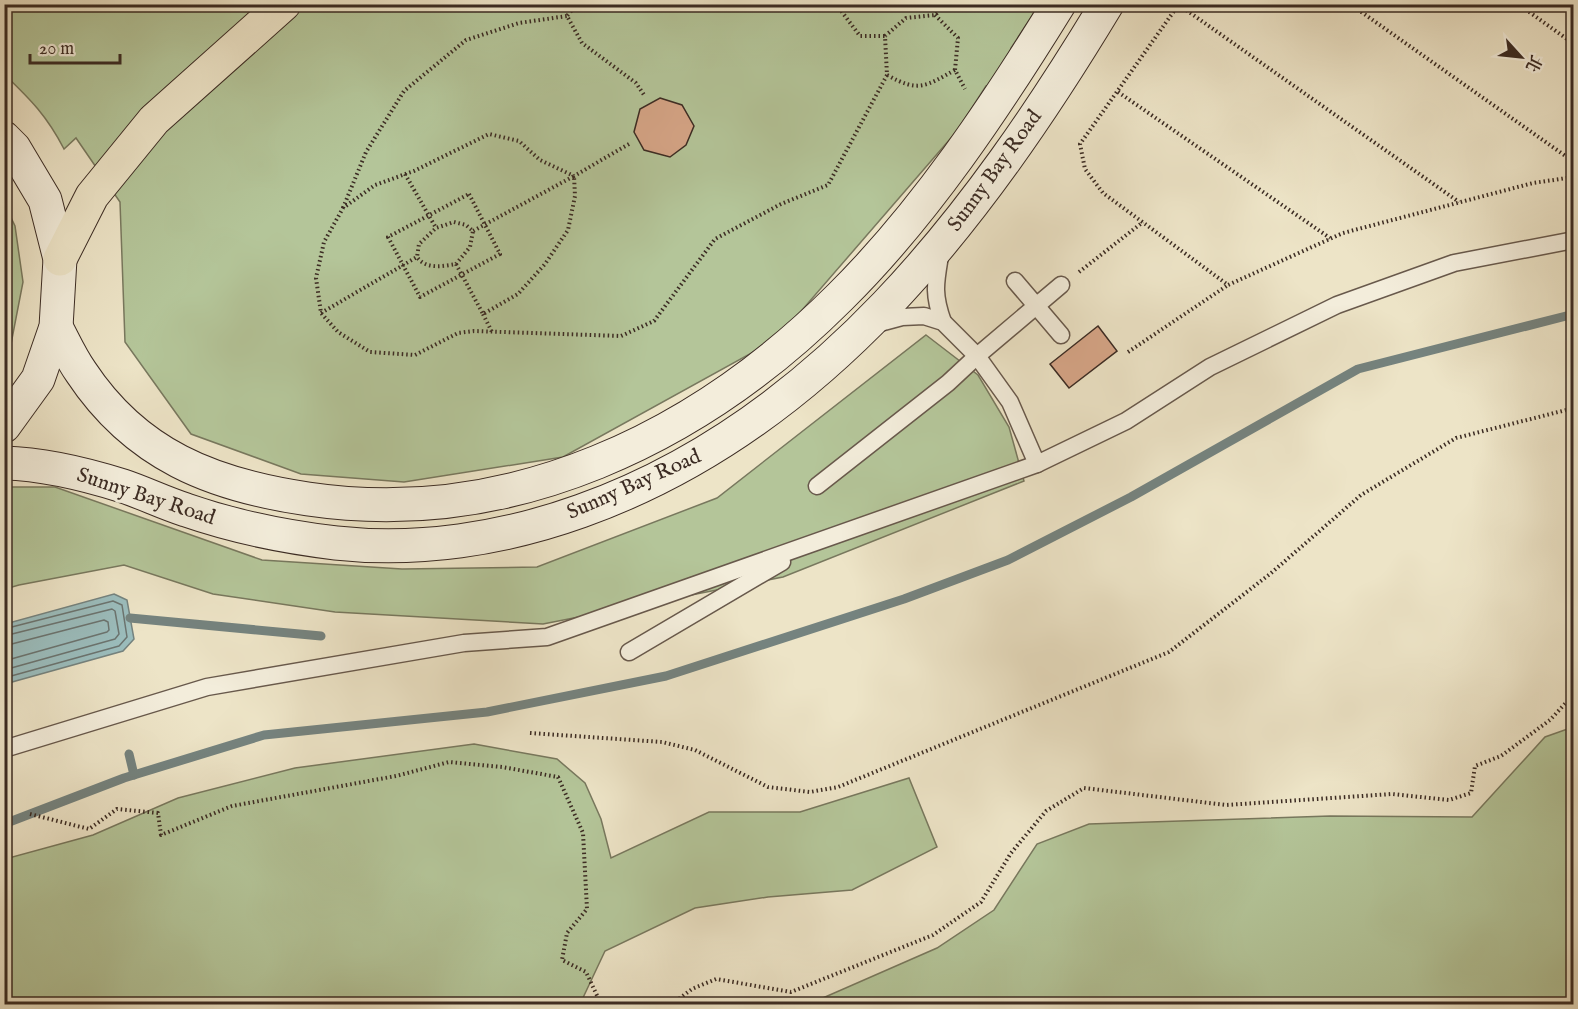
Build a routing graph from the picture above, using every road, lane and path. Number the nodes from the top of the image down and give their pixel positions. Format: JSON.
{"nodes":[{"id":1,"x":284,"y":4,"type":"edge"},
{"id":2,"x":578,"y":4,"type":"edge"},
{"id":3,"x":836,"y":4,"type":"edge"},
{"id":4,"x":946,"y":4,"type":"edge"},
{"id":5,"x":1059,"y":4,"type":"edge"},
{"id":6,"x":1107,"y":4,"type":"edge"},
{"id":7,"x":1350,"y":4,"type":"edge"},
{"id":8,"x":1518,"y":4,"type":"edge"},
{"id":9,"x":1179,"y":5,"type":"edge"},
{"id":10,"x":935,"y":15,"type":"junction"},
{"id":11,"x":567,"y":16,"type":"junction"},
{"id":12,"x":885,"y":36,"type":"junction"},
{"id":13,"x":1574,"y":44,"type":"edge"},
{"id":14,"x":955,"y":69,"type":"junction"},
{"id":15,"x":887,"y":75,"type":"junction"},
{"id":16,"x":1118,"y":92,"type":"junction"},
{"id":17,"x":644,"y":95,"type":"dead end"},
{"id":18,"x":983,"y":122,"type":"junction"},
{"id":19,"x":4,"y":138,"type":"edge"},
{"id":20,"x":629,"y":144,"type":"dead end"},
{"id":21,"x":1574,"y":162,"type":"edge"},
{"id":22,"x":405,"y":174,"type":"junction"},
{"id":23,"x":574,"y":176,"type":"junction"},
{"id":24,"x":1574,"y":177,"type":"edge"},
{"id":25,"x":1460,"y":203,"type":"junction"},
{"id":26,"x":343,"y":208,"type":"junction"},
{"id":27,"x":428,"y":216,"type":"junction"},
{"id":28,"x":1143,"y":222,"type":"junction"},
{"id":29,"x":484,"y":224,"type":"junction"},
{"id":30,"x":435,"y":228,"type":"junction"},
{"id":31,"x":474,"y":231,"type":"junction"},
{"id":32,"x":1331,"y":239,"type":"junction"},
{"id":33,"x":1574,"y":240,"type":"edge"},
{"id":34,"x":942,"y":243,"type":"junction"},
{"id":35,"x":417,"y":257,"type":"junction"},
{"id":36,"x":60,"y":259,"type":"junction"},
{"id":37,"x":456,"y":264,"type":"junction"},
{"id":38,"x":404,"y":266,"type":"junction"},
{"id":39,"x":462,"y":275,"type":"junction"},
{"id":40,"x":1015,"y":281,"type":"dead end"},
{"id":41,"x":1061,"y":285,"type":"joint"},
{"id":42,"x":1228,"y":285,"type":"junction"},
{"id":43,"x":1037,"y":306,"type":"junction"},
{"id":44,"x":321,"y":313,"type":"junction"},
{"id":45,"x":483,"y":314,"type":"junction"},
{"id":46,"x":943,"y":322,"type":"junction"},
{"id":47,"x":867,"y":326,"type":"junction"},
{"id":48,"x":56,"y":327,"type":"junction"},
{"id":49,"x":492,"y":332,"type":"junction"},
{"id":50,"x":1061,"y":335,"type":"dead end"},
{"id":51,"x":1128,"y":352,"type":"dead end"},
{"id":52,"x":978,"y":356,"type":"junction"},
{"id":53,"x":1574,"y":408,"type":"edge"},
{"id":54,"x":4,"y":426,"type":"edge"},
{"id":55,"x":4,"y":463,"type":"edge"},
{"id":56,"x":1037,"y":465,"type":"junction"},
{"id":57,"x":817,"y":486,"type":"dead end"},
{"id":58,"x":814,"y":543,"type":"junction"},
{"id":59,"x":629,"y":652,"type":"dead end"},
{"id":60,"x":1574,"y":694,"type":"edge"},
{"id":61,"x":530,"y":733,"type":"dead end"},
{"id":62,"x":4,"y":749,"type":"edge"},
{"id":63,"x":30,"y":814,"type":"dead end"},
{"id":64,"x":1574,"y":996,"type":"edge"},
{"id":65,"x":601,"y":1005,"type":"edge"},
{"id":66,"x":672,"y":1005,"type":"edge"},
{"id":67,"x":1567,"y":1005,"type":"edge"}],
"edges":[{"from":1,"to":36,"type":"highway"},
{"from":2,"to":11,"type":"path"},
{"from":3,"to":12,"type":"path"},
{"from":4,"to":10,"type":"path"},
{"from":5,"to":18,"type":"main road","name":"Sunny Bay Road"},
{"from":6,"to":34,"type":"main road","name":"Sunny Bay Road"},
{"from":7,"to":21,"type":"path"},
{"from":8,"to":13,"type":"path"},
{"from":9,"to":16,"type":"path"},
{"from":9,"to":25,"type":"path"},
{"from":10,"to":12,"type":"path"},
{"from":10,"to":14,"type":"path"},
{"from":11,"to":17,"type":"path"},
{"from":11,"to":26,"type":"path"},
{"from":12,"to":15,"type":"path"},
{"from":14,"to":15,"type":"path"},
{"from":14,"to":18,"type":"path"},
{"from":15,"to":49,"type":"path"},
{"from":16,"to":28,"type":"path"},
{"from":16,"to":32,"type":"path"},
{"from":18,"to":48,"type":"main road","name":"Sunny Bay Road"},
{"from":19,"to":36,"type":"main road"},
{"from":20,"to":23,"type":"path"},
{"from":22,"to":23,"type":"path"},
{"from":22,"to":26,"type":"path"},
{"from":22,"to":27,"type":"path"},
{"from":23,"to":29,"type":"path"},
{"from":23,"to":45,"type":"path"},
{"from":24,"to":25,"type":"path"},
{"from":25,"to":32,"type":"path"},
{"from":26,"to":44,"type":"path"},
{"from":27,"to":29,"type":"path"},
{"from":27,"to":30,"type":"path"},
{"from":27,"to":38,"type":"path"},
{"from":28,"to":41,"type":"path"},
{"from":28,"to":42,"type":"path"},
{"from":29,"to":31,"type":"path"},
{"from":29,"to":39,"type":"path"},
{"from":30,"to":31,"type":"path"},
{"from":30,"to":35,"type":"path"},
{"from":31,"to":37,"type":"path"},
{"from":32,"to":42,"type":"path"},
{"from":33,"to":56,"type":"lane"},
{"from":34,"to":46,"type":"lane"},
{"from":34,"to":47,"type":"main road","name":"Sunny Bay Road"},
{"from":35,"to":37,"type":"path"},
{"from":35,"to":38,"type":"path"},
{"from":36,"to":48,"type":"main road"},
{"from":37,"to":39,"type":"path"},
{"from":38,"to":39,"type":"path"},
{"from":38,"to":44,"type":"path"},
{"from":39,"to":45,"type":"path"},
{"from":40,"to":43,"type":"lane"},
{"from":41,"to":43,"type":"lane"},
{"from":42,"to":51,"type":"path"},
{"from":43,"to":50,"type":"lane"},
{"from":43,"to":52,"type":"lane"},
{"from":44,"to":49,"type":"path"},
{"from":45,"to":49,"type":"path"},
{"from":46,"to":47,"type":"lane"},
{"from":46,"to":52,"type":"lane"},
{"from":47,"to":55,"type":"main road","name":"Sunny Bay Road"},
{"from":48,"to":54,"type":"main road"},
{"from":52,"to":56,"type":"lane"},
{"from":52,"to":57,"type":"lane"},
{"from":53,"to":61,"type":"path"},
{"from":56,"to":58,"type":"lane"},
{"from":58,"to":59,"type":"lane"},
{"from":58,"to":62,"type":"lane"},
{"from":60,"to":66,"type":"path"},
{"from":63,"to":65,"type":"path"},
{"from":64,"to":67,"type":"path"}]}
